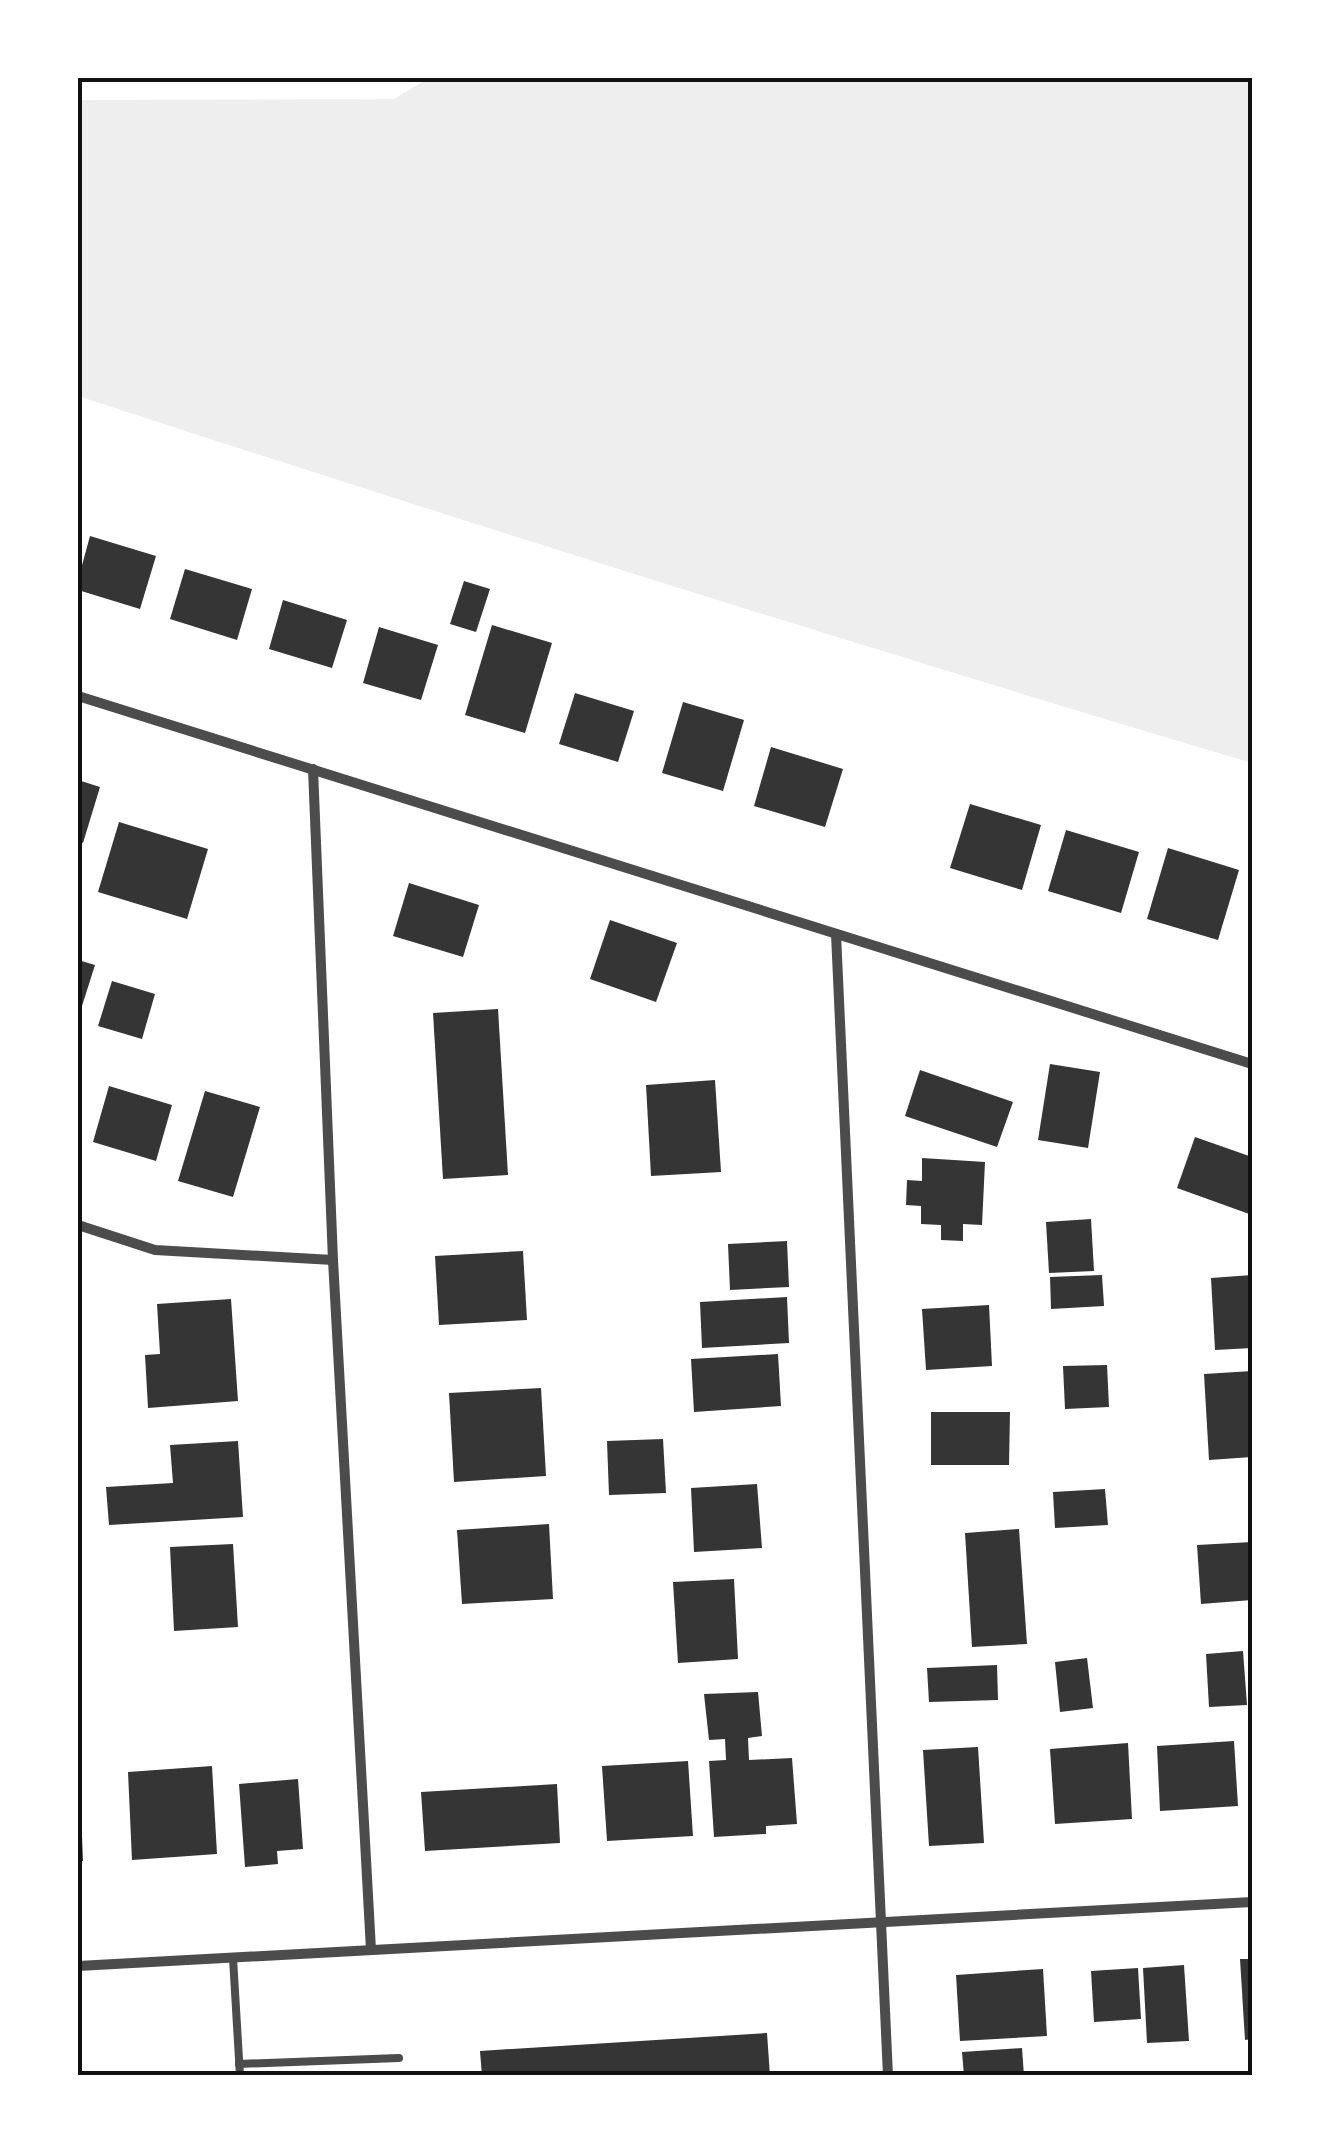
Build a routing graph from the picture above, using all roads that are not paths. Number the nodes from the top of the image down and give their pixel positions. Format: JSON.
{"nodes":[{"id":1,"x":78,"y":696,"type":"edge"},
{"id":2,"x":313,"y":769,"type":"junction"},
{"id":3,"x":836,"y":934,"type":"junction"},
{"id":4,"x":1252,"y":1064,"type":"edge"},
{"id":5,"x":78,"y":1224,"type":"edge"},
{"id":6,"x":333,"y":1260,"type":"junction"},
{"id":7,"x":1252,"y":1902,"type":"edge"},
{"id":8,"x":881,"y":1922,"type":"junction"},
{"id":9,"x":371,"y":1950,"type":"junction"},
{"id":10,"x":233,"y":1958,"type":"junction"},
{"id":11,"x":78,"y":1966,"type":"edge"},
{"id":12,"x":399,"y":2058,"type":"dead end"},
{"id":13,"x":239,"y":2064,"type":"junction"},
{"id":14,"x":240,"y":2076,"type":"edge"},
{"id":15,"x":888,"y":2076,"type":"edge"}],
"edges":[{"from":1,"to":2,"type":"street"},
{"from":2,"to":3,"type":"street"},
{"from":2,"to":6,"type":"street"},
{"from":3,"to":4,"type":"street"},
{"from":3,"to":8,"type":"street"},
{"from":5,"to":6,"type":"street"},
{"from":6,"to":9,"type":"street"},
{"from":7,"to":8,"type":"street"},
{"from":8,"to":9,"type":"street"},
{"from":8,"to":15,"type":"street"},
{"from":9,"to":10,"type":"street"},
{"from":10,"to":11,"type":"street"},
{"from":10,"to":13,"type":"lane"},
{"from":12,"to":13,"type":"lane"},
{"from":13,"to":14,"type":"lane"}]}
